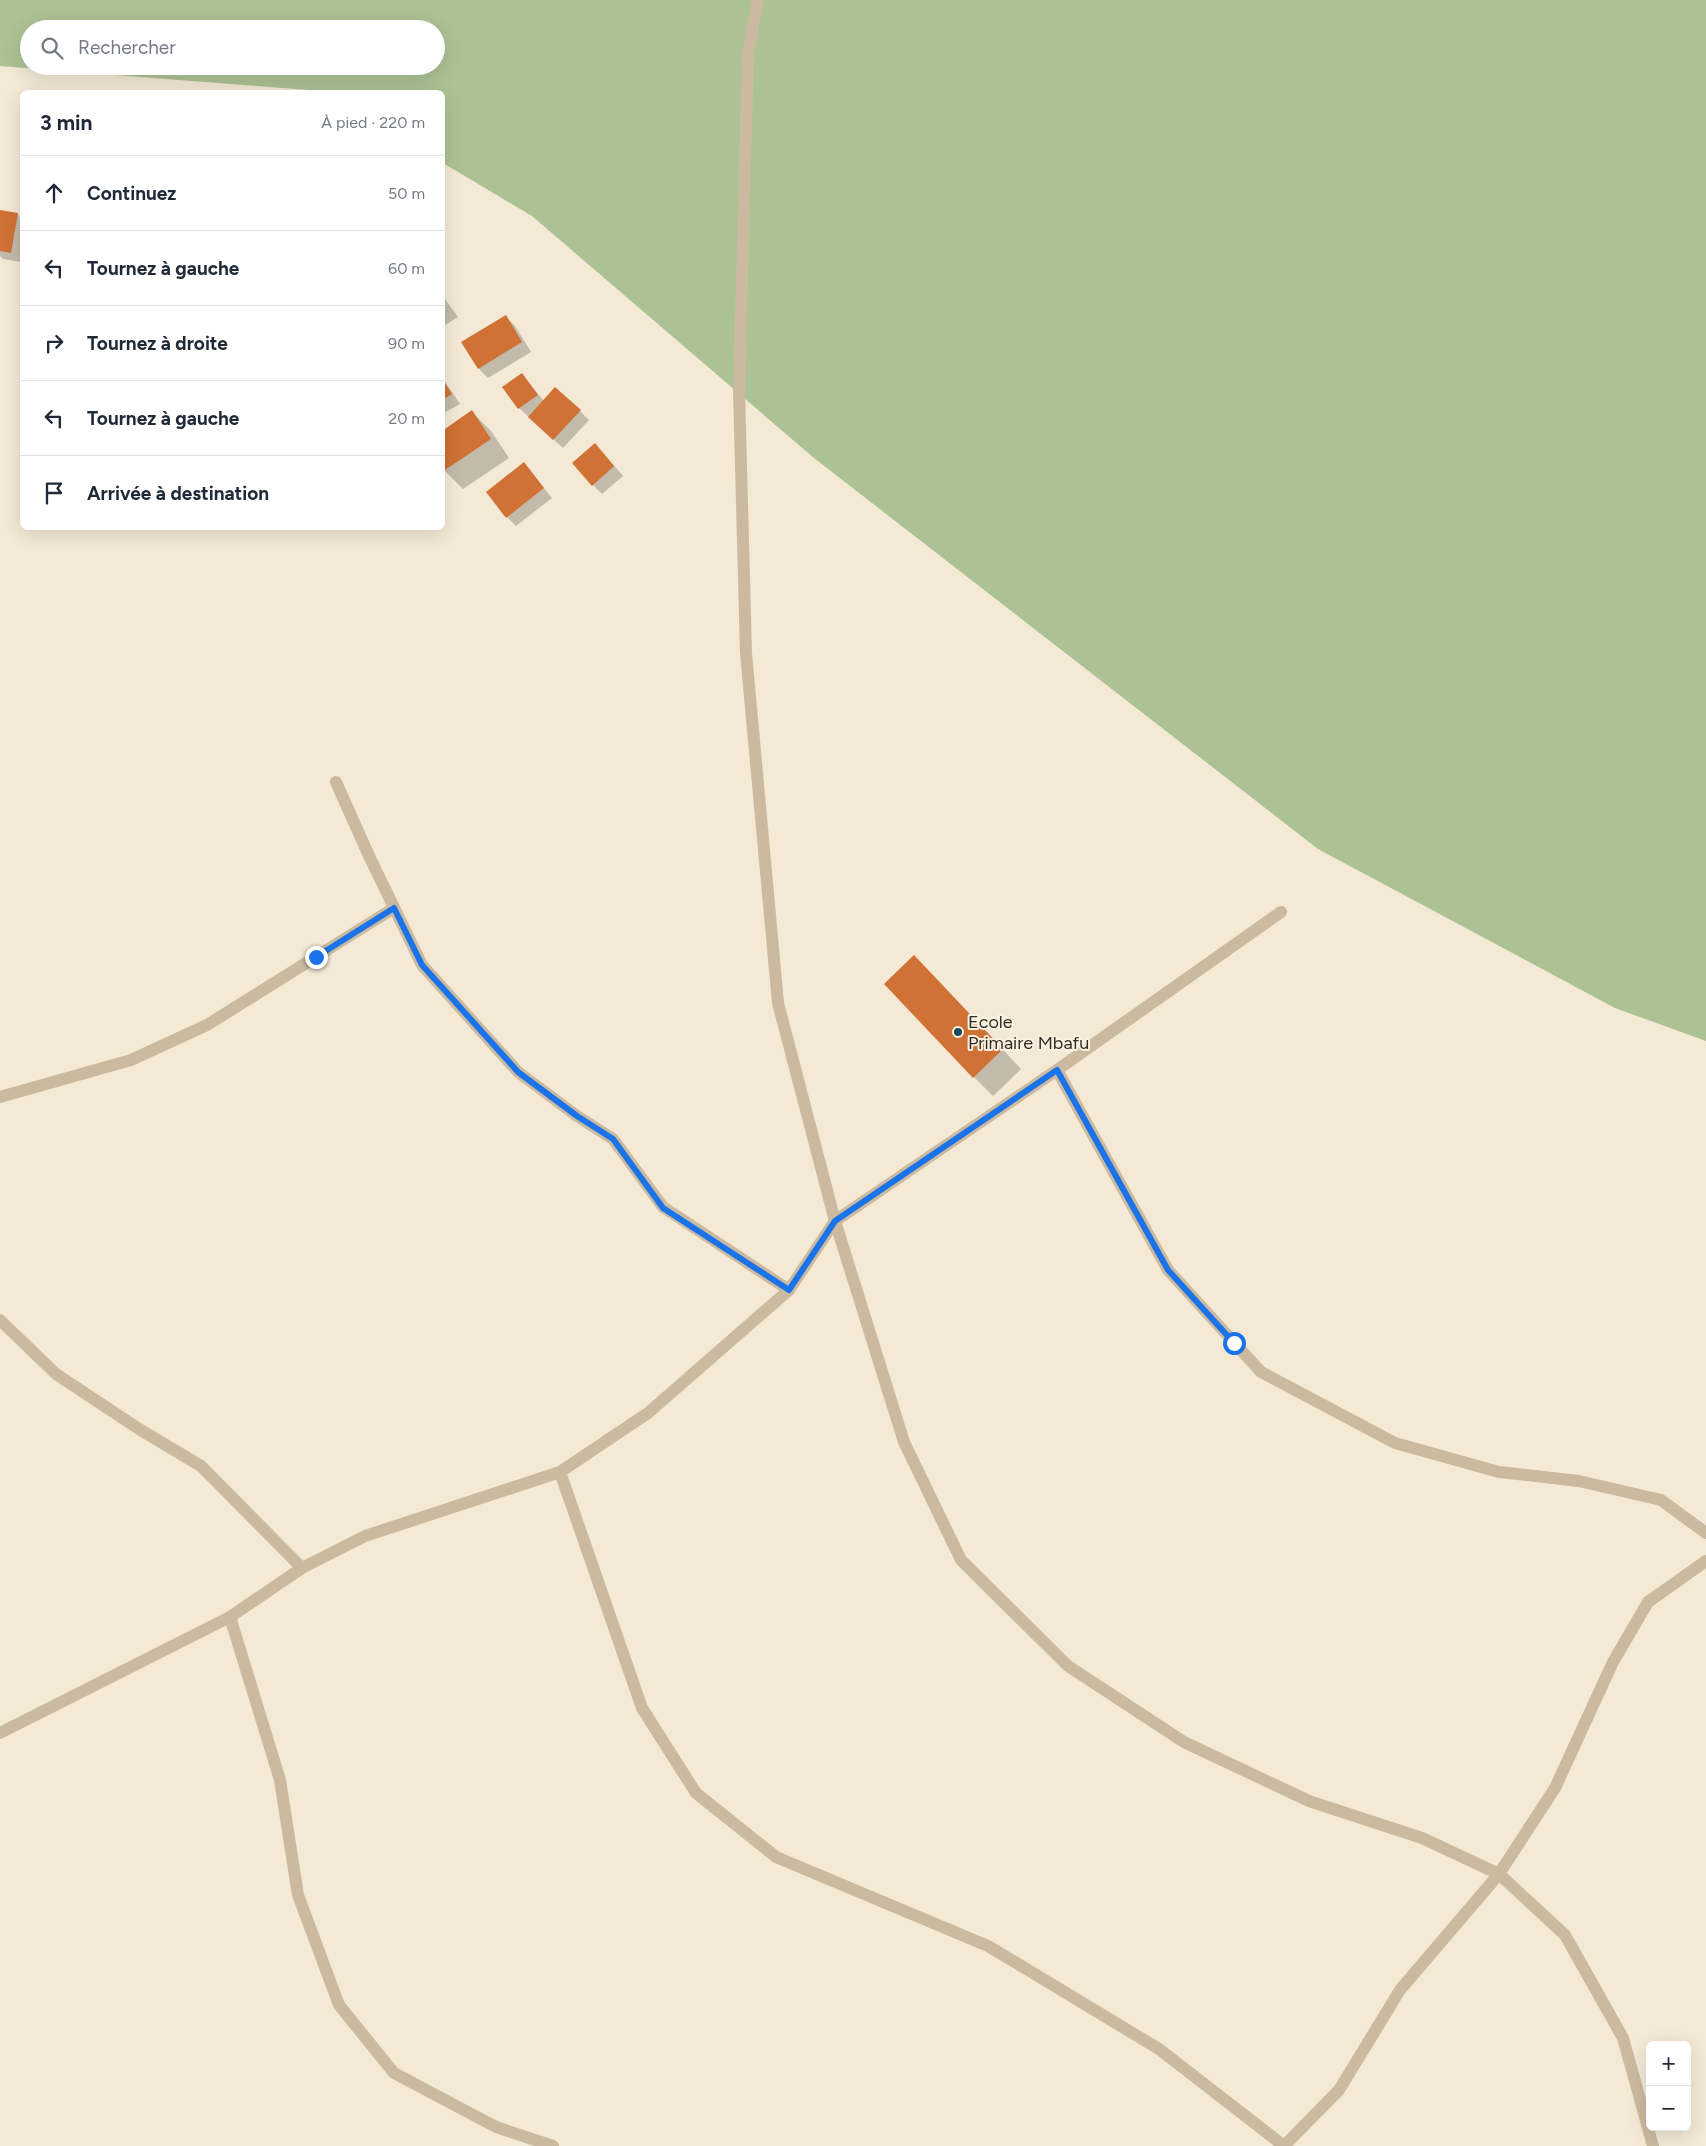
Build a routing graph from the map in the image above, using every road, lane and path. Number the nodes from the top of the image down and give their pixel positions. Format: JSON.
{"nodes":[{"id":1,"x":758,"y":0,"type":"edge"},
{"id":2,"x":336,"y":782,"type":"dead end"},
{"id":3,"x":394,"y":908,"type":"junction"},
{"id":4,"x":1281,"y":912,"type":"dead end"},
{"id":5,"x":1057,"y":1070,"type":"junction"},
{"id":6,"x":0,"y":1097,"type":"edge"},
{"id":7,"x":835,"y":1221,"type":"junction"},
{"id":8,"x":789,"y":1290,"type":"junction"},
{"id":9,"x":0,"y":1320,"type":"edge"},
{"id":10,"x":560,"y":1472,"type":"junction"},
{"id":11,"x":1706,"y":1532,"type":"edge"},
{"id":12,"x":1706,"y":1561,"type":"edge"},
{"id":13,"x":302,"y":1568,"type":"junction"},
{"id":14,"x":230,"y":1617,"type":"junction"},
{"id":15,"x":0,"y":1733,"type":"edge"},
{"id":16,"x":1499,"y":1874,"type":"junction"},
{"id":17,"x":553,"y":2146,"type":"edge"},
{"id":18,"x":1284,"y":2146,"type":"edge"},
{"id":19,"x":1652,"y":2146,"type":"edge"}],
"edges":[{"from":1,"to":7,"type":"street"},
{"from":2,"to":3,"type":"street"},
{"from":3,"to":6,"type":"street"},
{"from":3,"to":8,"type":"street"},
{"from":4,"to":5,"type":"street"},
{"from":5,"to":7,"type":"street"},
{"from":5,"to":11,"type":"street"},
{"from":7,"to":8,"type":"street"},
{"from":7,"to":16,"type":"street"},
{"from":8,"to":10,"type":"street"},
{"from":9,"to":13,"type":"street"},
{"from":10,"to":13,"type":"street"},
{"from":10,"to":18,"type":"street"},
{"from":12,"to":16,"type":"street"},
{"from":13,"to":14,"type":"street"},
{"from":14,"to":15,"type":"street"},
{"from":14,"to":17,"type":"street"},
{"from":16,"to":18,"type":"street"},
{"from":16,"to":19,"type":"street"}]}
